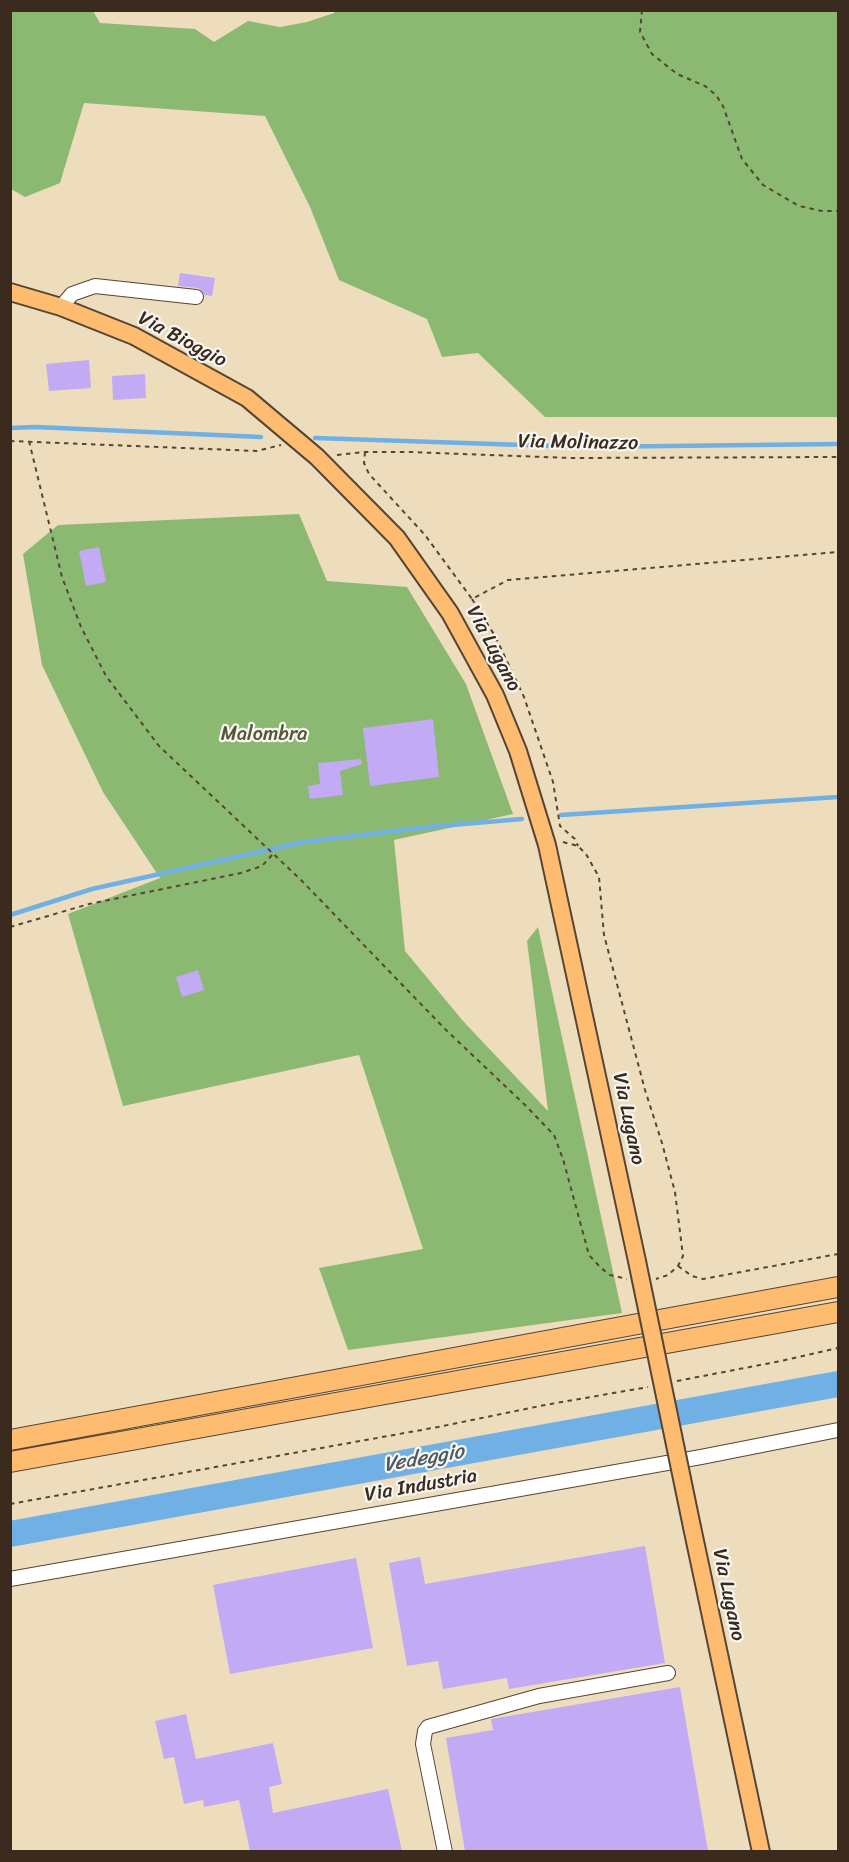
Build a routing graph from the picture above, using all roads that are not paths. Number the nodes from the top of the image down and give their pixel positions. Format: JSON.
{"nodes":[{"id":1,"x":10,"y":292,"type":"edge"},
{"id":2,"x":196,"y":297,"type":"dead end"},
{"id":3,"x":61,"y":307,"type":"junction"},
{"id":4,"x":317,"y":457,"type":"joint"},
{"id":5,"x":838,"y":1287,"type":"edge"},
{"id":6,"x":838,"y":1312,"type":"edge"},
{"id":7,"x":838,"y":1430,"type":"edge"},
{"id":8,"x":10,"y":1440,"type":"edge"},
{"id":9,"x":10,"y":1462,"type":"edge"},
{"id":10,"x":10,"y":1579,"type":"edge"},
{"id":11,"x":668,"y":1673,"type":"dead end"},
{"id":12,"x":445,"y":1851,"type":"edge"},
{"id":13,"x":761,"y":1851,"type":"edge"}],
"edges":[{"from":1,"to":3,"type":"main road","name":"Via Bioggio"},
{"from":2,"to":3,"type":"street"},
{"from":3,"to":4,"type":"main road","name":"Via Bioggio"},
{"from":4,"to":13,"type":"main road","name":"Via Lugano","bridge":true},
{"from":5,"to":8,"type":"highway"},
{"from":6,"to":9,"type":"highway"},
{"from":7,"to":10,"type":"street","name":"Via Industria"},
{"from":11,"to":12,"type":"street"}]}
